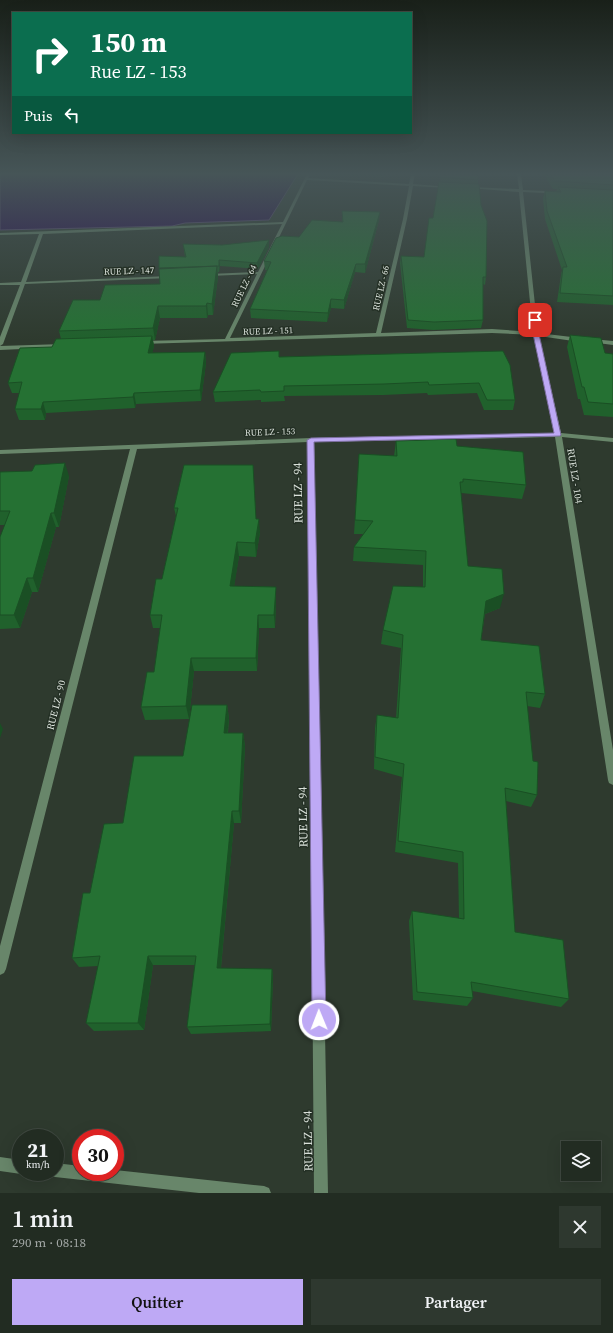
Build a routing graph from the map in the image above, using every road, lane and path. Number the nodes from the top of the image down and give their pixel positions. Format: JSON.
{"nodes":[{"id":1,"x":105,"y":230,"type":"edge"},
{"id":2,"x":281,"y":230,"type":"edge"},
{"id":3,"x":403,"y":230,"type":"edge"},
{"id":4,"x":524,"y":230,"type":"edge"},
{"id":5,"x":42,"y":232,"type":"junction"},
{"id":6,"x":0,"y":234,"type":"edge"},
{"id":7,"x":259,"y":273,"type":"junction"},
{"id":8,"x":204,"y":275,"type":"edge"},
{"id":9,"x":173,"y":277,"type":"edge"},
{"id":10,"x":23,"y":283,"type":"junction"},
{"id":11,"x":0,"y":284,"type":"edge"},
{"id":12,"x":536,"y":334,"type":"junction"},
{"id":13,"x":378,"y":335,"type":"junction"},
{"id":14,"x":227,"y":340,"type":"junction"},
{"id":15,"x":613,"y":343,"type":"edge"},
{"id":16,"x":0,"y":344,"type":"edge"},
{"id":17,"x":133,"y":344,"type":"edge"},
{"id":18,"x":70,"y":346,"type":"edge"},
{"id":19,"x":0,"y":348,"type":"edge"},
{"id":20,"x":558,"y":435,"type":"junction"},
{"id":21,"x":311,"y":440,"type":"junction"},
{"id":22,"x":613,"y":440,"type":"edge"},
{"id":23,"x":134,"y":447,"type":"junction"},
{"id":24,"x":0,"y":452,"type":"edge"},
{"id":25,"x":613,"y":780,"type":"edge"},
{"id":26,"x":0,"y":969,"type":"edge"},
{"id":27,"x":0,"y":1164,"type":"edge"},
{"id":28,"x":12,"y":1166,"type":"edge"},
{"id":29,"x":64,"y":1171,"type":"edge"},
{"id":30,"x":264,"y":1193,"type":"edge"},
{"id":31,"x":321,"y":1193,"type":"edge"}],
"edges":[{"from":1,"to":5,"type":"street"},
{"from":2,"to":7,"type":"street","name":"RUE LZ - 64"},
{"from":3,"to":13,"type":"street","name":"RUE LZ - 66"},
{"from":4,"to":12,"type":"street","name":"RUE LZ - 104"},
{"from":5,"to":6,"type":"street"},
{"from":5,"to":10,"type":"street"},
{"from":7,"to":8,"type":"street"},
{"from":7,"to":14,"type":"street","name":"RUE LZ - 64"},
{"from":9,"to":10,"type":"street","name":"RUE LZ - 147"},
{"from":10,"to":11,"type":"street","name":"RUE LZ - 147"},
{"from":10,"to":16,"type":"street"},
{"from":12,"to":13,"type":"street","name":"RUE LZ - 151"},
{"from":12,"to":15,"type":"street","name":"RUE LZ - 151"},
{"from":12,"to":20,"type":"street","name":"RUE LZ - 104"},
{"from":13,"to":14,"type":"street","name":"RUE LZ - 151"},
{"from":14,"to":17,"type":"street","name":"RUE LZ - 151"},
{"from":18,"to":19,"type":"street"},
{"from":20,"to":21,"type":"street","name":"RUE LZ - 153"},
{"from":20,"to":22,"type":"street","name":"RUE LZ - 153"},
{"from":20,"to":25,"type":"street","name":"RUE LZ - 104"},
{"from":21,"to":23,"type":"street","name":"RUE LZ - 153"},
{"from":21,"to":31,"type":"street","name":"RUE LZ - 94"},
{"from":23,"to":24,"type":"street","name":"RUE LZ - 153"},
{"from":23,"to":26,"type":"street","name":"RUE LZ - 90"},
{"from":27,"to":28,"type":"street"},
{"from":29,"to":30,"type":"street"}]}
